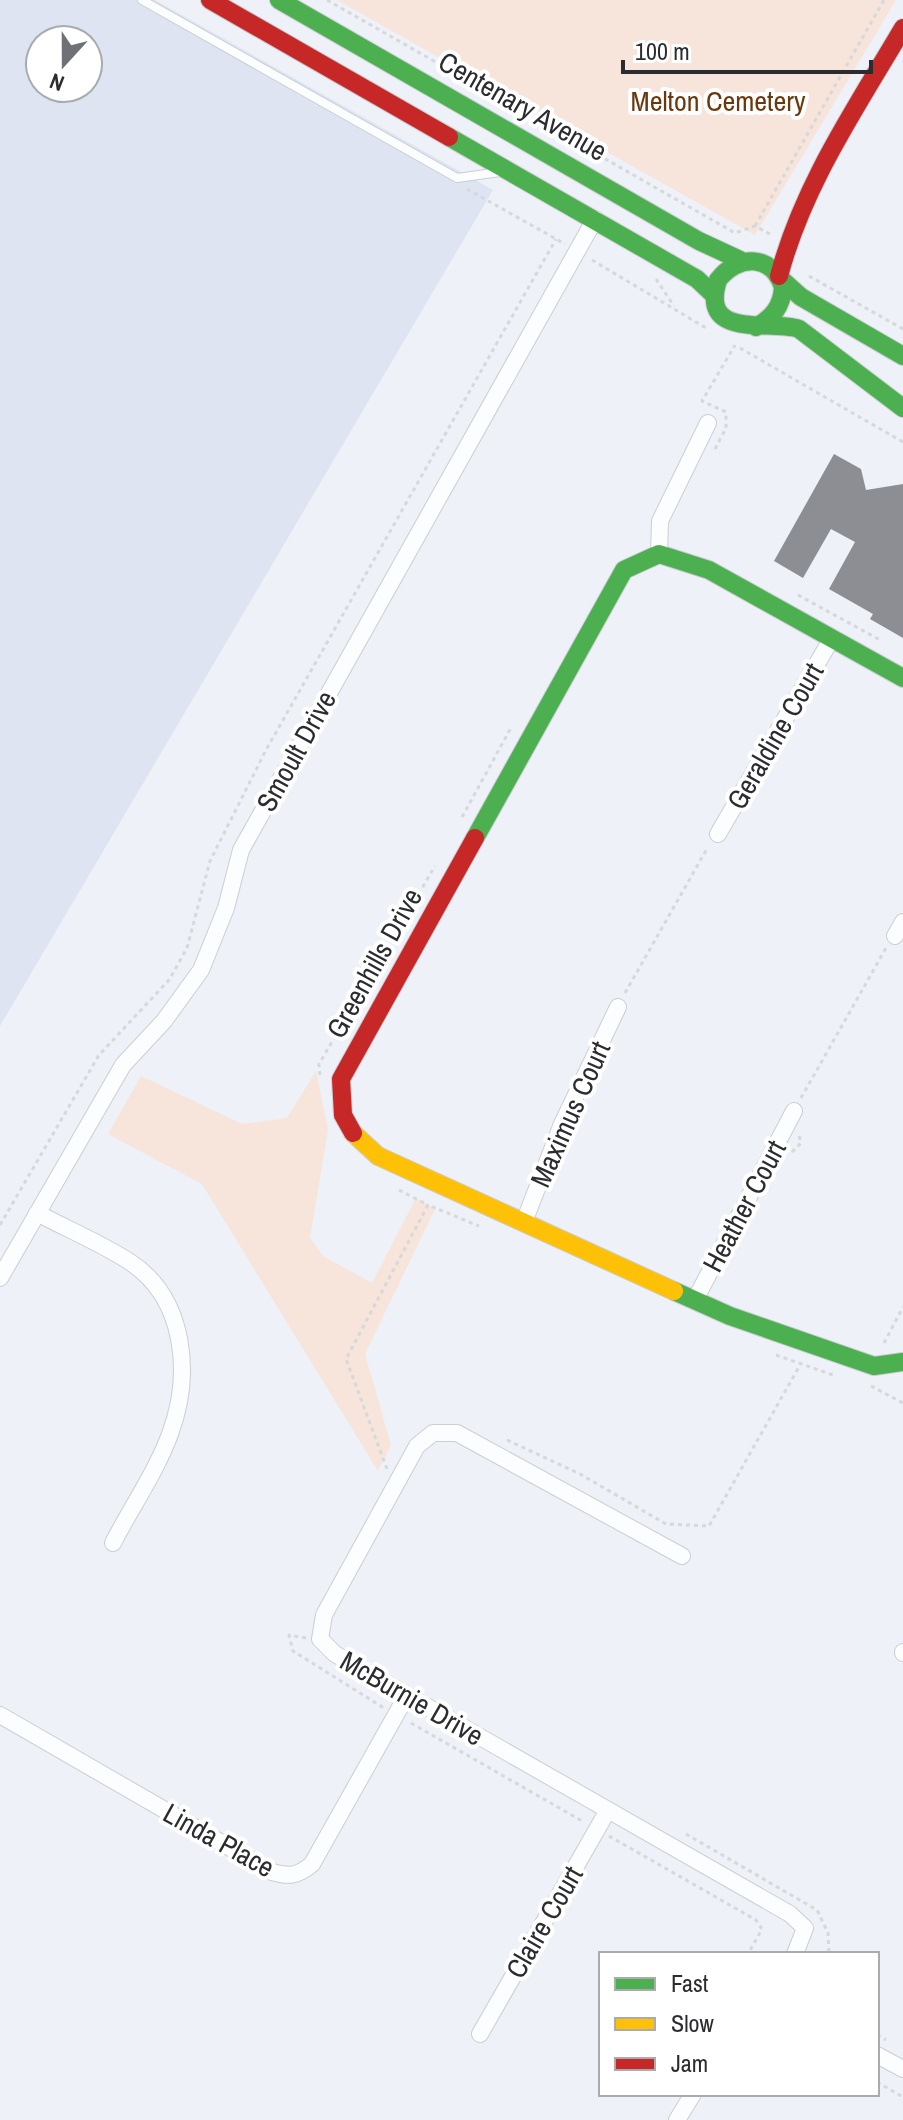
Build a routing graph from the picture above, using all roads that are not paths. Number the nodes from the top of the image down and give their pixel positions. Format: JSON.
{"nodes":[{"id":1,"x":142,"y":0,"type":"edge"},
{"id":2,"x":210,"y":0,"type":"edge"},
{"id":3,"x":278,"y":0,"type":"edge"},
{"id":4,"x":254,"y":25,"type":"junction"},
{"id":5,"x":903,"y":28,"type":"edge"},
{"id":6,"x":508,"y":170,"type":"junction"},
{"id":7,"x":816,"y":182,"type":"junction"},
{"id":8,"x":615,"y":190,"type":"junction"},
{"id":9,"x":595,"y":219,"type":"junction"},
{"id":10,"x":759,"y":248,"type":"junction"},
{"id":11,"x":780,"y":278,"type":"junction"},
{"id":12,"x":715,"y":296,"type":"junction"},
{"id":13,"x":756,"y":327,"type":"junction"},
{"id":14,"x":903,"y":356,"type":"edge"},
{"id":15,"x":903,"y":408,"type":"edge"},
{"id":16,"x":708,"y":423,"type":"dead end"},
{"id":17,"x":659,"y":554,"type":"junction"},
{"id":18,"x":832,"y":638,"type":"junction"},
{"id":19,"x":903,"y":678,"type":"edge"},
{"id":20,"x":718,"y":834,"type":"road end"},
{"id":21,"x":618,"y":1007,"type":"road end"},
{"id":22,"x":794,"y":1111,"type":"dead end"},
{"id":23,"x":37,"y":1213,"type":"junction"},
{"id":24,"x":524,"y":1222,"type":"junction"},
{"id":25,"x":0,"y":1278,"type":"edge"},
{"id":26,"x":695,"y":1300,"type":"junction"},
{"id":27,"x":903,"y":1362,"type":"edge"},
{"id":28,"x":113,"y":1543,"type":"dead end"},
{"id":29,"x":682,"y":1556,"type":"dead end"},
{"id":30,"x":407,"y":1695,"type":"junction"},
{"id":31,"x":0,"y":1715,"type":"edge"},
{"id":32,"x":608,"y":1810,"type":"junction"},
{"id":33,"x":796,"y":1952,"type":"edge"},
{"id":34,"x":480,"y":2034,"type":"dead end"},
{"id":35,"x":879,"y":2056,"type":"edge"},
{"id":36,"x":903,"y":2069,"type":"edge"},
{"id":37,"x":692,"y":2096,"type":"edge"},
{"id":38,"x":677,"y":2120,"type":"edge"}],
"edges":[{"from":1,"to":6,"type":"lane"},
{"from":2,"to":4,"type":"street"},
{"from":3,"to":4,"type":"street"},
{"from":3,"to":8,"type":"street","name":"Centenary Avenue"},
{"from":4,"to":6,"type":"street"},
{"from":5,"to":7,"type":"street"},
{"from":6,"to":9,"type":"street"},
{"from":7,"to":10,"type":"street"},
{"from":7,"to":11,"type":"street"},
{"from":8,"to":9,"type":"street"},
{"from":8,"to":10,"type":"street","name":"Centenary Avenue"},
{"from":9,"to":12,"type":"street"},
{"from":9,"to":23,"type":"street","name":"Smoult Drive"},
{"from":10,"to":11,"type":"street"},
{"from":10,"to":12,"type":"street"},
{"from":11,"to":13,"type":"street"},
{"from":11,"to":14,"type":"street"},
{"from":12,"to":13,"type":"street"},
{"from":13,"to":15,"type":"street"},
{"from":16,"to":17,"type":"street"},
{"from":17,"to":18,"type":"street"},
{"from":17,"to":24,"type":"street","name":"Greenhills Drive"},
{"from":18,"to":19,"type":"street"},
{"from":18,"to":20,"type":"street","name":"Geraldine Court"},
{"from":21,"to":24,"type":"street","name":"Maximus Court"},
{"from":22,"to":26,"type":"street","name":"Heather Court"},
{"from":23,"to":25,"type":"street","name":"Smoult Drive"},
{"from":23,"to":28,"type":"street"},
{"from":24,"to":26,"type":"street","name":"Greenhills Drive"},
{"from":26,"to":27,"type":"street","name":"Greenhills Drive"},
{"from":29,"to":30,"type":"street","name":"McBurnie Drive"},
{"from":30,"to":31,"type":"street","name":"Linda Place"},
{"from":30,"to":32,"type":"street","name":"McBurnie Drive"},
{"from":32,"to":33,"type":"street","name":"McBurnie Drive"},
{"from":32,"to":34,"type":"street","name":"Claire Court"},
{"from":35,"to":36,"type":"street"},
{"from":37,"to":38,"type":"street"}]}
